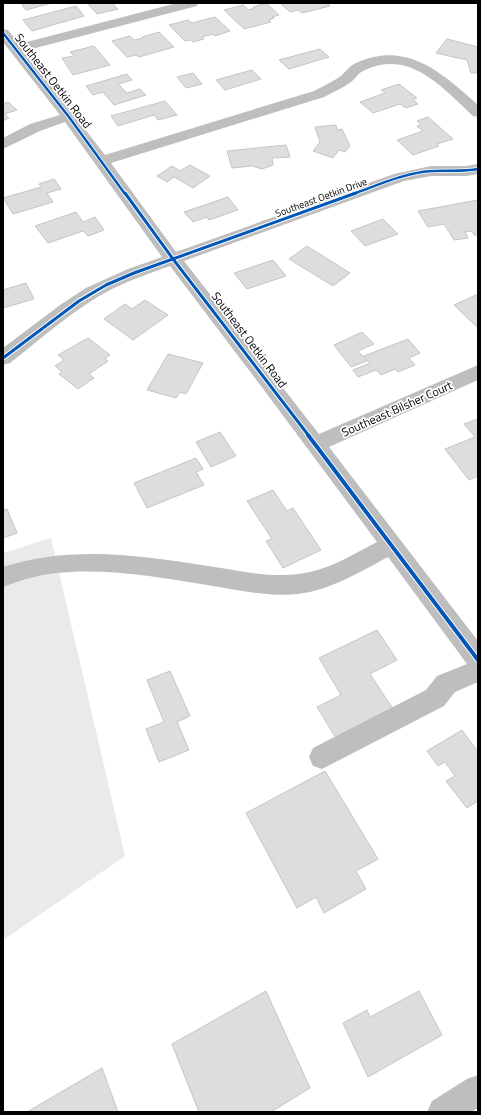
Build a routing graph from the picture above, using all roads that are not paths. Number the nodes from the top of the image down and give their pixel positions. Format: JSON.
{"nodes":[{"id":1,"x":192,"y":3,"type":"edge"},
{"id":2,"x":3,"y":33,"type":"edge"},
{"id":3,"x":16,"y":49,"type":"junction"},
{"id":4,"x":478,"y":113,"type":"edge"},
{"id":5,"x":69,"y":117,"type":"junction"},
{"id":6,"x":3,"y":144,"type":"edge"},
{"id":7,"x":102,"y":161,"type":"junction"},
{"id":8,"x":478,"y":169,"type":"edge"},
{"id":9,"x":173,"y":259,"type":"junction"},
{"id":10,"x":3,"y":358,"type":"edge"},
{"id":11,"x":478,"y":372,"type":"edge"},
{"id":12,"x":315,"y":446,"type":"junction"},
{"id":13,"x":391,"y":545,"type":"junction"},
{"id":14,"x":3,"y":578,"type":"edge"},
{"id":15,"x":478,"y":660,"type":"edge"},
{"id":16,"x":478,"y":671,"type":"edge"},
{"id":17,"x":322,"y":757,"type":"dead end"},
{"id":18,"x":478,"y":1090,"type":"edge"},
{"id":19,"x":443,"y":1112,"type":"edge"}],
"edges":[{"from":1,"to":3,"type":"street"},
{"from":2,"to":3,"type":"street","name":"Southeast Oetkin Road"},
{"from":3,"to":5,"type":"street","name":"Southeast Oetkin Road"},
{"from":4,"to":7,"type":"street"},
{"from":5,"to":6,"type":"street"},
{"from":5,"to":7,"type":"street","name":"Southeast Oetkin Road"},
{"from":7,"to":9,"type":"street","name":"Southeast Oetkin Road"},
{"from":8,"to":9,"type":"street","name":"Southeast Oetkin Drive"},
{"from":9,"to":10,"type":"street","name":"Southeast Oetkin Drive"},
{"from":9,"to":12,"type":"street","name":"Southeast Oetkin Road"},
{"from":11,"to":12,"type":"street","name":"Southeast Bilsher Court"},
{"from":12,"to":13,"type":"street","name":"Southeast Oetkin Road"},
{"from":13,"to":14,"type":"street"},
{"from":13,"to":15,"type":"street","name":"Southeast Oetkin Road"},
{"from":16,"to":17,"type":"street"},
{"from":18,"to":19,"type":"street"}]}
